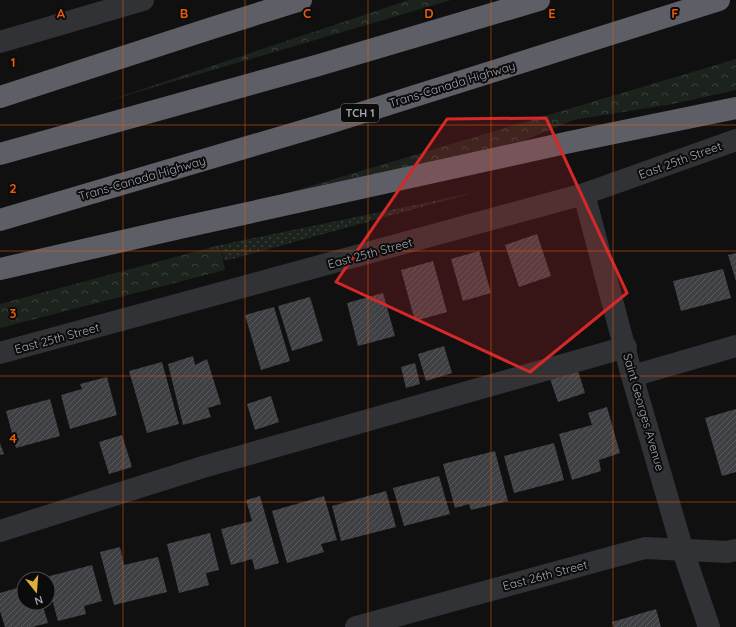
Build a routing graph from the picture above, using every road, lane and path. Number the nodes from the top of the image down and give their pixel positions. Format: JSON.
{"nodes":[{"id":1,"x":143,"y":0,"type":"edge"},
{"id":2,"x":301,"y":0,"type":"edge"},
{"id":3,"x":539,"y":0,"type":"edge"},
{"id":4,"x":719,"y":0,"type":"edge"},
{"id":5,"x":0,"y":42,"type":"edge"},
{"id":6,"x":0,"y":98,"type":"edge"},
{"id":7,"x":736,"y":108,"type":"edge"},
{"id":8,"x":736,"y":140,"type":"edge"},
{"id":9,"x":0,"y":154,"type":"edge"},
{"id":10,"x":584,"y":194,"type":"junction"},
{"id":11,"x":0,"y":220,"type":"edge"},
{"id":12,"x":0,"y":269,"type":"edge"},
{"id":13,"x":736,"y":346,"type":"edge"},
{"id":14,"x":626,"y":347,"type":"junction"},
{"id":15,"x":0,"y":353,"type":"edge"},
{"id":16,"x":632,"y":376,"type":"junction"},
{"id":17,"x":0,"y":531,"type":"edge"},
{"id":18,"x":736,"y":550,"type":"edge"},
{"id":19,"x":683,"y":551,"type":"junction"},
{"id":20,"x":356,"y":627,"type":"edge"},
{"id":21,"x":709,"y":627,"type":"edge"}],
"edges":[{"from":1,"to":5,"type":"street"},
{"from":2,"to":6,"type":"highway"},
{"from":3,"to":9,"type":"highway"},
{"from":4,"to":11,"type":"highway","name":"Trans-Canada Highway","number":"TCH 1"},
{"from":7,"to":12,"type":"highway"},
{"from":8,"to":10,"type":"street","name":"East 25th Street"},
{"from":10,"to":14,"type":"street","name":"Saint Georges Avenue"},
{"from":10,"to":15,"type":"street","name":"East 25th Street"},
{"from":13,"to":16,"type":"street"},
{"from":14,"to":16,"type":"street","name":"Saint Georges Avenue"},
{"from":14,"to":17,"type":"street"},
{"from":16,"to":19,"type":"street","name":"Saint Georges Avenue"},
{"from":18,"to":19,"type":"street","name":"East 26th Street"},
{"from":19,"to":20,"type":"street","name":"East 26th Street"},
{"from":19,"to":21,"type":"street","name":"Saint Georges Avenue"}]}
